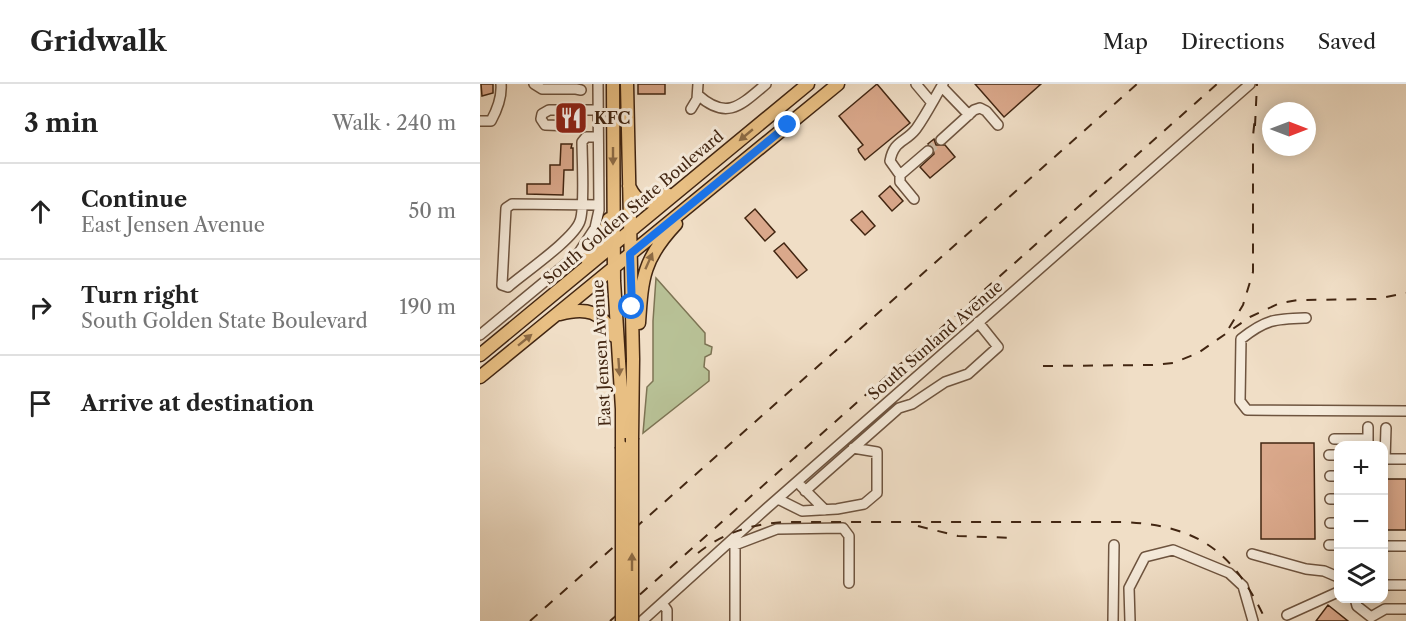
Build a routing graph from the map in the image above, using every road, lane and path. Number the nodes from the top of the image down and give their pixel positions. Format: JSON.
{"nodes":[{"id":1,"x":501,"y":84,"type":"edge"},
{"id":2,"x":534,"y":84,"type":"edge"},
{"id":3,"x":598,"y":84,"type":"edge"},
{"id":4,"x":613,"y":84,"type":"edge"},
{"id":5,"x":620,"y":84,"type":"edge"},
{"id":6,"x":627,"y":84,"type":"edge"},
{"id":7,"x":698,"y":84,"type":"edge"},
{"id":8,"x":766,"y":84,"type":"edge"},
{"id":9,"x":808,"y":84,"type":"edge"},
{"id":10,"x":838,"y":84,"type":"edge"},
{"id":11,"x":916,"y":84,"type":"edge"},
{"id":12,"x":1250,"y":84,"type":"edge"},
{"id":13,"x":942,"y":85,"type":"edge"},
{"id":14,"x":581,"y":90,"type":"dead end"},
{"id":15,"x":698,"y":95,"type":"junction"},
{"id":16,"x":932,"y":103,"type":"junction"},
{"id":17,"x":691,"y":109,"type":"dead end"},
{"id":18,"x":598,"y":110,"type":"junction"},
{"id":19,"x":969,"y":115,"type":"junction"},
{"id":20,"x":480,"y":121,"type":"edge"},
{"id":21,"x":998,"y":125,"type":"dead end"},
{"id":22,"x":573,"y":126,"type":"dead end"},
{"id":23,"x":598,"y":137,"type":"junction"},
{"id":24,"x":940,"y":140,"type":"tunnel mouth"},
{"id":25,"x":629,"y":147,"type":"junction"},
{"id":26,"x":928,"y":151,"type":"tunnel mouth"},
{"id":27,"x":900,"y":175,"type":"junction"},
{"id":28,"x":696,"y":176,"type":"junction"},
{"id":29,"x":613,"y":185,"type":"junction"},
{"id":30,"x":629,"y":186,"type":"junction"},
{"id":31,"x":705,"y":193,"type":"junction"},
{"id":32,"x":914,"y":199,"type":"dead end"},
{"id":33,"x":581,"y":205,"type":"junction"},
{"id":34,"x":599,"y":205,"type":"junction"},
{"id":35,"x":629,"y":231,"type":"junction"},
{"id":36,"x":613,"y":244,"type":"junction"},
{"id":37,"x":630,"y":254,"type":"junction"},
{"id":38,"x":613,"y":267,"type":"junction"},
{"id":39,"x":607,"y":287,"type":"dead end"},
{"id":40,"x":546,"y":301,"type":"junction"},
{"id":41,"x":596,"y":309,"type":"dead end"},
{"id":42,"x":556,"y":315,"type":"junction"},
{"id":43,"x":1306,"y":318,"type":"dead end"},
{"id":44,"x":978,"y":322,"type":"junction"},
{"id":45,"x":480,"y":334,"type":"edge"},
{"id":46,"x":616,"y":342,"type":"junction"},
{"id":47,"x":480,"y":355,"type":"edge"},
{"id":48,"x":480,"y":377,"type":"edge"},
{"id":49,"x":633,"y":402,"type":"junction"},
{"id":50,"x":1406,"y":411,"type":"edge"},
{"id":51,"x":1368,"y":427,"type":"dead end"},
{"id":52,"x":1386,"y":428,"type":"dead end"},
{"id":53,"x":1334,"y":439,"type":"dead end"},
{"id":54,"x":1357,"y":441,"type":"edge"},
{"id":55,"x":1368,"y":441,"type":"edge"},
{"id":56,"x":1385,"y":441,"type":"edge"},
{"id":57,"x":853,"y":448,"type":"junction"},
{"id":58,"x":1388,"y":459,"type":"edge"},
{"id":59,"x":1406,"y":459,"type":"edge"},
{"id":60,"x":797,"y":482,"type":"junction"},
{"id":61,"x":805,"y":490,"type":"junction"},
{"id":62,"x":778,"y":499,"type":"junction"},
{"id":63,"x":825,"y":510,"type":"junction"},
{"id":64,"x":735,"y":542,"type":"junction"},
{"id":65,"x":1114,"y":545,"type":"dead end"},
{"id":66,"x":1388,"y":546,"type":"edge"},
{"id":67,"x":1406,"y":546,"type":"edge"},
{"id":68,"x":1252,"y":554,"type":"dead end"},
{"id":69,"x":1334,"y":576,"type":"edge"},
{"id":70,"x":849,"y":584,"type":"dead end"},
{"id":71,"x":1388,"y":585,"type":"edge"},
{"id":72,"x":1406,"y":585,"type":"edge"},
{"id":73,"x":1334,"y":593,"type":"edge"},
{"id":74,"x":662,"y":603,"type":"junction"},
{"id":75,"x":1356,"y":603,"type":"edge"},
{"id":76,"x":1406,"y":609,"type":"edge"},
{"id":77,"x":1287,"y":615,"type":"dead end"},
{"id":78,"x":622,"y":621,"type":"edge"},
{"id":79,"x":632,"y":621,"type":"edge"},
{"id":80,"x":642,"y":621,"type":"edge"},
{"id":81,"x":667,"y":621,"type":"edge"},
{"id":82,"x":735,"y":621,"type":"edge"},
{"id":83,"x":1113,"y":621,"type":"edge"},
{"id":84,"x":1130,"y":621,"type":"edge"},
{"id":85,"x":1253,"y":621,"type":"edge"}],
"edges":[{"from":1,"to":20,"type":"street"},
{"from":2,"to":14,"type":"street"},
{"from":3,"to":18,"type":"street"},
{"from":4,"to":29,"type":"main road","name":"East Jensen Avenue","one_way":true},
{"from":5,"to":25,"type":"main road"},
{"from":6,"to":25,"type":"main road","name":"East Jensen Avenue"},
{"from":7,"to":15,"type":"street"},
{"from":8,"to":15,"type":"street"},
{"from":9,"to":28,"type":"main road","name":"South Golden State Boulevard","one_way":true},
{"from":10,"to":31,"type":"main road","name":"South Golden State Boulevard"},
{"from":11,"to":16,"type":"street"},
{"from":12,"to":44,"type":"street","name":"South Sunland Avenue"},
{"from":13,"to":16,"type":"street"},
{"from":13,"to":19,"type":"street"},
{"from":15,"to":17,"type":"street"},
{"from":16,"to":27,"type":"street"},
{"from":18,"to":22,"type":"street"},
{"from":18,"to":23,"type":"street"},
{"from":19,"to":21,"type":"street"},
{"from":19,"to":24,"type":"street"},
{"from":23,"to":33,"type":"street"},
{"from":23,"to":34,"type":"street"},
{"from":25,"to":30,"type":"main road","name":"East Jensen Avenue"},
{"from":26,"to":27,"type":"street"},
{"from":27,"to":32,"type":"street"},
{"from":28,"to":30,"type":"main road"},
{"from":28,"to":35,"type":"main road","name":"South Golden State Boulevard"},
{"from":29,"to":36,"type":"main road","name":"East Jensen Avenue"},
{"from":29,"to":40,"type":"main road"},
{"from":30,"to":35,"type":"main road","name":"East Jensen Avenue"},
{"from":31,"to":37,"type":"main road","name":"South Golden State Boulevard"},
{"from":49,"to":31,"type":"main road","one_way":true},
{"from":33,"to":33,"type":"street"},
{"from":33,"to":34,"type":"street"},
{"from":34,"to":45,"type":"street"},
{"from":35,"to":36,"type":"main road","name":"South Golden State Boulevard"},
{"from":35,"to":37,"type":"main road","name":"East Jensen Avenue"},
{"from":36,"to":38,"type":"main road","name":"East Jensen Avenue"},
{"from":36,"to":40,"type":"main road","name":"South Golden State Boulevard"},
{"from":37,"to":38,"type":"main road","name":"South Golden State Boulevard"},
{"from":37,"to":49,"type":"main road","name":"East Jensen Avenue"},
{"from":38,"to":42,"type":"main road","name":"South Golden State Boulevard"},
{"from":38,"to":46,"type":"main road","name":"East Jensen Avenue"},
{"from":39,"to":41,"type":"path"},
{"from":40,"to":47,"type":"main road","name":"South Golden State Boulevard"},
{"from":42,"to":46,"type":"main road"},
{"from":48,"to":42,"type":"main road","name":"South Golden State Boulevard","one_way":true},
{"from":43,"to":50,"type":"street"},
{"from":44,"to":57,"type":"street"},
{"from":44,"to":60,"type":"street","name":"South Sunland Avenue"},
{"from":46,"to":78,"type":"main road","name":"East Jensen Avenue","one_way":true,"bridge":true},
{"from":79,"to":49,"type":"main road","name":"East Jensen Avenue","one_way":true,"bridge":true},
{"from":51,"to":55,"type":"street"},
{"from":52,"to":56,"type":"street"},
{"from":53,"to":54,"type":"street"},
{"from":57,"to":61,"type":"street"},
{"from":57,"to":63,"type":"street"},
{"from":58,"to":59,"type":"street"},
{"from":60,"to":61,"type":"street"},
{"from":60,"to":62,"type":"street","name":"South Sunland Avenue"},
{"from":61,"to":63,"type":"street"},
{"from":62,"to":63,"type":"street"},
{"from":62,"to":64,"type":"street","name":"South Sunland Avenue"},
{"from":64,"to":70,"type":"street"},
{"from":64,"to":74,"type":"street","name":"South Sunland Avenue"},
{"from":64,"to":82,"type":"street"},
{"from":65,"to":83,"type":"street"},
{"from":66,"to":67,"type":"street"},
{"from":68,"to":69,"type":"street"},
{"from":71,"to":72,"type":"street"},
{"from":73,"to":77,"type":"street"},
{"from":74,"to":80,"type":"street","name":"South Sunland Avenue"},
{"from":74,"to":81,"type":"street"},
{"from":75,"to":76,"type":"street"},
{"from":84,"to":85,"type":"street"}]}
